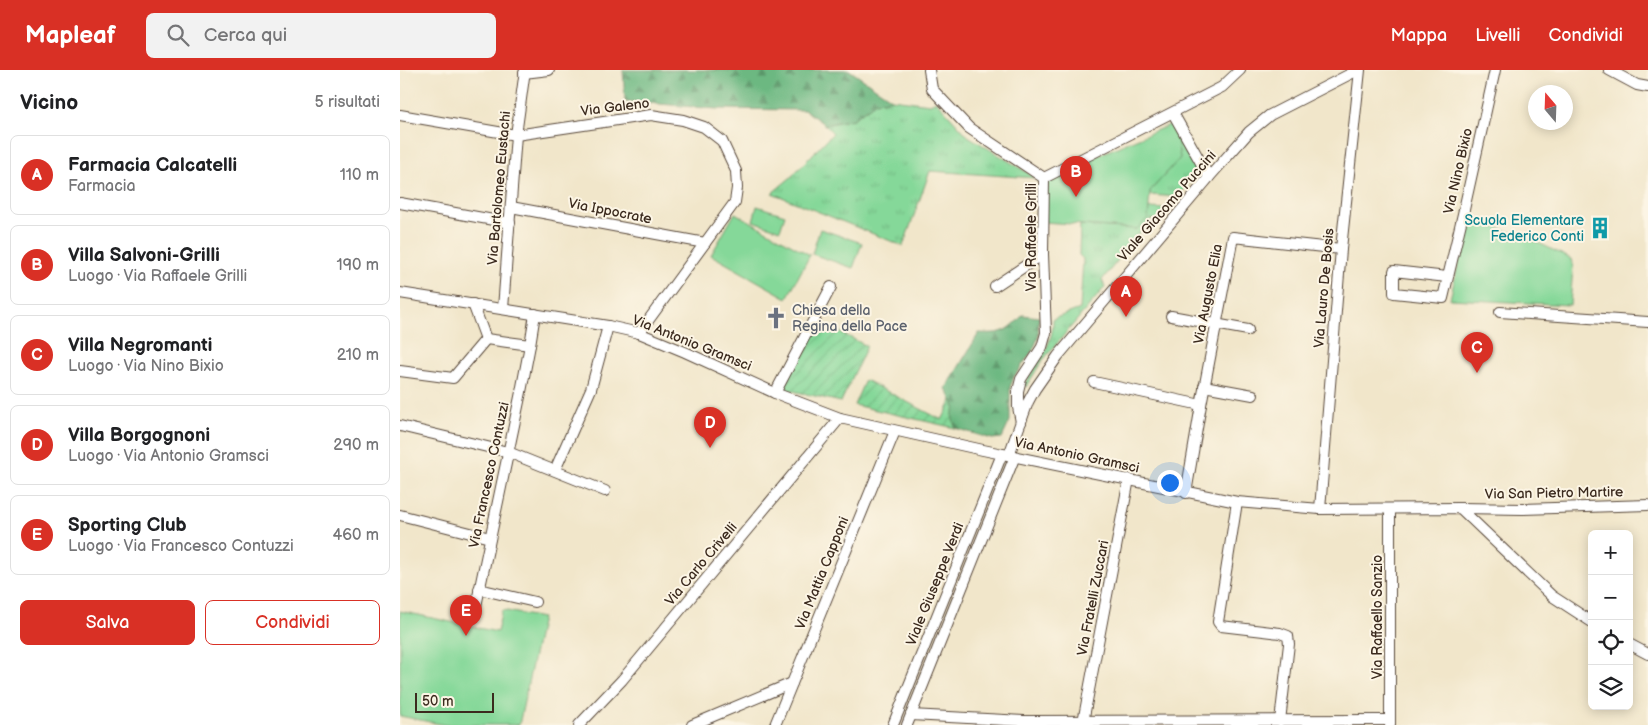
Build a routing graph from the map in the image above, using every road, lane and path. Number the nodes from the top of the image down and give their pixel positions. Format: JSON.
{"nodes":[{"id":1,"x":550,"y":70,"type":"edge"},
{"id":2,"x":929,"y":70,"type":"edge"},
{"id":3,"x":1240,"y":70,"type":"edge"},
{"id":4,"x":1359,"y":70,"type":"edge"},
{"id":5,"x":1495,"y":70,"type":"edge"},
{"id":6,"x":1609,"y":70,"type":"edge"},
{"id":7,"x":524,"y":72,"type":"edge"},
{"id":8,"x":1648,"y":87,"type":"edge"},
{"id":9,"x":1173,"y":113,"type":"junction"},
{"id":10,"x":400,"y":115,"type":"edge"},
{"id":11,"x":516,"y":135,"type":"junction"},
{"id":12,"x":1209,"y":177,"type":"junction"},
{"id":13,"x":1044,"y":178,"type":"junction"},
{"id":14,"x":400,"y":202,"type":"edge"},
{"id":15,"x":511,"y":207,"type":"junction"},
{"id":16,"x":510,"y":223,"type":"junction"},
{"id":17,"x":705,"y":243,"type":"junction"},
{"id":18,"x":1341,"y":249,"type":"junction"},
{"id":19,"x":1043,"y":254,"type":"junction"},
{"id":20,"x":1447,"y":278,"type":"junction"},
{"id":21,"x":995,"y":286,"type":"dead end"},
{"id":22,"x":831,"y":287,"type":"dead end"},
{"id":23,"x":400,"y":293,"type":"edge"},
{"id":24,"x":473,"y":304,"type":"junction"},
{"id":25,"x":503,"y":309,"type":"junction"},
{"id":26,"x":1500,"y":312,"type":"dead end"},
{"id":27,"x":535,"y":314,"type":"junction"},
{"id":28,"x":1171,"y":316,"type":"dead end"},
{"id":29,"x":1648,"y":322,"type":"edge"},
{"id":30,"x":1216,"y":324,"type":"junction"},
{"id":31,"x":608,"y":326,"type":"junction"},
{"id":32,"x":1248,"y":330,"type":"dead end"},
{"id":33,"x":639,"y":333,"type":"junction"},
{"id":34,"x":486,"y":339,"type":"junction"},
{"id":35,"x":530,"y":345,"type":"junction"},
{"id":36,"x":400,"y":371,"type":"edge"},
{"id":37,"x":1094,"y":382,"type":"dead end"},
{"id":38,"x":1204,"y":386,"type":"junction"},
{"id":39,"x":775,"y":393,"type":"junction"},
{"id":40,"x":1253,"y":395,"type":"dead end"},
{"id":41,"x":1200,"y":405,"type":"junction"},
{"id":42,"x":840,"y":418,"type":"junction"},
{"id":43,"x":1021,"y":423,"type":"junction"},
{"id":44,"x":400,"y":426,"type":"edge"},
{"id":45,"x":895,"y":431,"type":"junction"},
{"id":46,"x":508,"y":452,"type":"junction"},
{"id":47,"x":1008,"y":455,"type":"junction"},
{"id":48,"x":555,"y":470,"type":"junction"},
{"id":49,"x":1130,"y":479,"type":"junction"},
{"id":50,"x":605,"y":491,"type":"dead end"},
{"id":51,"x":1186,"y":493,"type":"junction"},
{"id":52,"x":1238,"y":502,"type":"junction"},
{"id":53,"x":1648,"y":505,"type":"edge"},
{"id":54,"x":1460,"y":508,"type":"junction"},
{"id":55,"x":1320,"y":509,"type":"junction"},
{"id":56,"x":1390,"y":509,"type":"junction"},
{"id":57,"x":400,"y":515,"type":"edge"},
{"id":58,"x":490,"y":538,"type":"junction"},
{"id":59,"x":479,"y":589,"type":"junction"},
{"id":60,"x":535,"y":602,"type":"dead end"},
{"id":61,"x":475,"y":611,"type":"dead end"},
{"id":62,"x":1589,"y":620,"type":"edge"},
{"id":63,"x":1633,"y":646,"type":"edge"},
{"id":64,"x":1648,"y":654,"type":"edge"},
{"id":65,"x":792,"y":683,"type":"junction"},
{"id":66,"x":909,"y":720,"type":"edge"},
{"id":67,"x":1083,"y":722,"type":"junction"},
{"id":68,"x":1280,"y":722,"type":"junction"},
{"id":69,"x":1390,"y":722,"type":"edge"},
{"id":70,"x":1024,"y":723,"type":"edge"},
{"id":71,"x":579,"y":725,"type":"edge"},
{"id":72,"x":692,"y":725,"type":"edge"},
{"id":73,"x":775,"y":725,"type":"edge"},
{"id":74,"x":893,"y":725,"type":"edge"}],
"edges":[{"from":1,"to":7,"type":"street"},
{"from":2,"to":13,"type":"street"},
{"from":3,"to":9,"type":"street","name":"Via Raffaele Grilli"},
{"from":4,"to":12,"type":"street","name":"Viale Giacomo Puccini"},
{"from":4,"to":18,"type":"street","name":"Via Lauro De Bosis"},
{"from":5,"to":20,"type":"street","name":"Via Nino Bixio"},
{"from":6,"to":8,"type":"street"},
{"from":7,"to":11,"type":"street","name":"Via Bartolomeo Eustachi"},
{"from":9,"to":12,"type":"street"},
{"from":9,"to":13,"type":"street","name":"Via Raffaele Grilli"},
{"from":10,"to":11,"type":"street","name":"Via Galeno"},
{"from":11,"to":15,"type":"street","name":"Via Bartolomeo Eustachi"},
{"from":11,"to":17,"type":"street","name":"Via Galeno"},
{"from":12,"to":43,"type":"street","name":"Viale Giacomo Puccini"},
{"from":13,"to":19,"type":"street","name":"Via Raffaele Grilli"},
{"from":14,"to":16,"type":"street"},
{"from":15,"to":16,"type":"street","name":"Via Bartolomeo Eustachi"},
{"from":15,"to":17,"type":"street","name":"Via Ippocrate"},
{"from":16,"to":25,"type":"street","name":"Via Bartolomeo Eustachi"},
{"from":17,"to":33,"type":"street","name":"Via Galeno"},
{"from":18,"to":30,"type":"street","name":"Via Augusto Elia"},
{"from":18,"to":55,"type":"street","name":"Via Lauro De Bosis"},
{"from":19,"to":21,"type":"street"},
{"from":19,"to":43,"type":"street","name":"Via Raffaele Grilli"},
{"from":20,"to":20,"type":"street","name":"Via Nino Bixio"},
{"from":22,"to":39,"type":"street"},
{"from":23,"to":24,"type":"street","name":"Via Antonio Gramsci"},
{"from":24,"to":25,"type":"street","name":"Via Antonio Gramsci"},
{"from":24,"to":34,"type":"street"},
{"from":25,"to":27,"type":"street","name":"Via Antonio Gramsci"},
{"from":26,"to":29,"type":"street"},
{"from":27,"to":31,"type":"street","name":"Via Antonio Gramsci"},
{"from":27,"to":35,"type":"street","name":"Via Francesco Contuzzi"},
{"from":28,"to":30,"type":"street"},
{"from":30,"to":32,"type":"street"},
{"from":30,"to":38,"type":"street","name":"Via Augusto Elia"},
{"from":31,"to":33,"type":"street","name":"Via Antonio Gramsci"},
{"from":31,"to":48,"type":"street"},
{"from":33,"to":39,"type":"street","name":"Via Antonio Gramsci"},
{"from":34,"to":35,"type":"street"},
{"from":34,"to":36,"type":"street"},
{"from":35,"to":46,"type":"street","name":"Via Francesco Contuzzi"},
{"from":37,"to":41,"type":"street"},
{"from":38,"to":40,"type":"street"},
{"from":38,"to":41,"type":"street","name":"Via Augusto Elia"},
{"from":39,"to":42,"type":"street","name":"Via Antonio Gramsci"},
{"from":41,"to":51,"type":"street","name":"Via Augusto Elia"},
{"from":42,"to":45,"type":"street","name":"Via Antonio Gramsci"},
{"from":42,"to":71,"type":"street","name":"Via Carlo Crivelli"},
{"from":43,"to":47,"type":"street","name":"Viale Giacomo Puccini"},
{"from":44,"to":46,"type":"street"},
{"from":45,"to":47,"type":"street","name":"Via Antonio Gramsci"},
{"from":45,"to":65,"type":"street","name":"Via Mattia Capponi"},
{"from":46,"to":48,"type":"street"},
{"from":46,"to":58,"type":"street","name":"Via Francesco Contuzzi"},
{"from":47,"to":49,"type":"street","name":"Via Antonio Gramsci"},
{"from":47,"to":66,"type":"street","name":"Viale Giuseppe Verdi"},
{"from":47,"to":74,"type":"street","name":"Viale Giuseppe Verdi"},
{"from":48,"to":50,"type":"street"},
{"from":49,"to":51,"type":"street","name":"Via Antonio Gramsci"},
{"from":49,"to":67,"type":"street","name":"Via Fratelli Zuccari"},
{"from":51,"to":52,"type":"street","name":"Via Antonio Gramsci"},
{"from":52,"to":55,"type":"street","name":"Via Antonio Gramsci"},
{"from":52,"to":68,"type":"street"},
{"from":53,"to":54,"type":"street","name":"Via San Pietro Martire"},
{"from":54,"to":56,"type":"street","name":"Via Antonio Gramsci"},
{"from":54,"to":62,"type":"street"},
{"from":55,"to":56,"type":"street","name":"Via Antonio Gramsci"},
{"from":56,"to":69,"type":"street","name":"Via Raffaello Sanzio"},
{"from":57,"to":58,"type":"street"},
{"from":58,"to":59,"type":"street","name":"Via Francesco Contuzzi"},
{"from":59,"to":60,"type":"street"},
{"from":59,"to":61,"type":"street","name":"Via Francesco Contuzzi"},
{"from":63,"to":64,"type":"street"},
{"from":65,"to":72,"type":"street"},
{"from":65,"to":73,"type":"street","name":"Via Mattia Capponi"},
{"from":66,"to":70,"type":"street"},
{"from":67,"to":68,"type":"street"},
{"from":67,"to":70,"type":"street"},
{"from":68,"to":69,"type":"street"}]}
